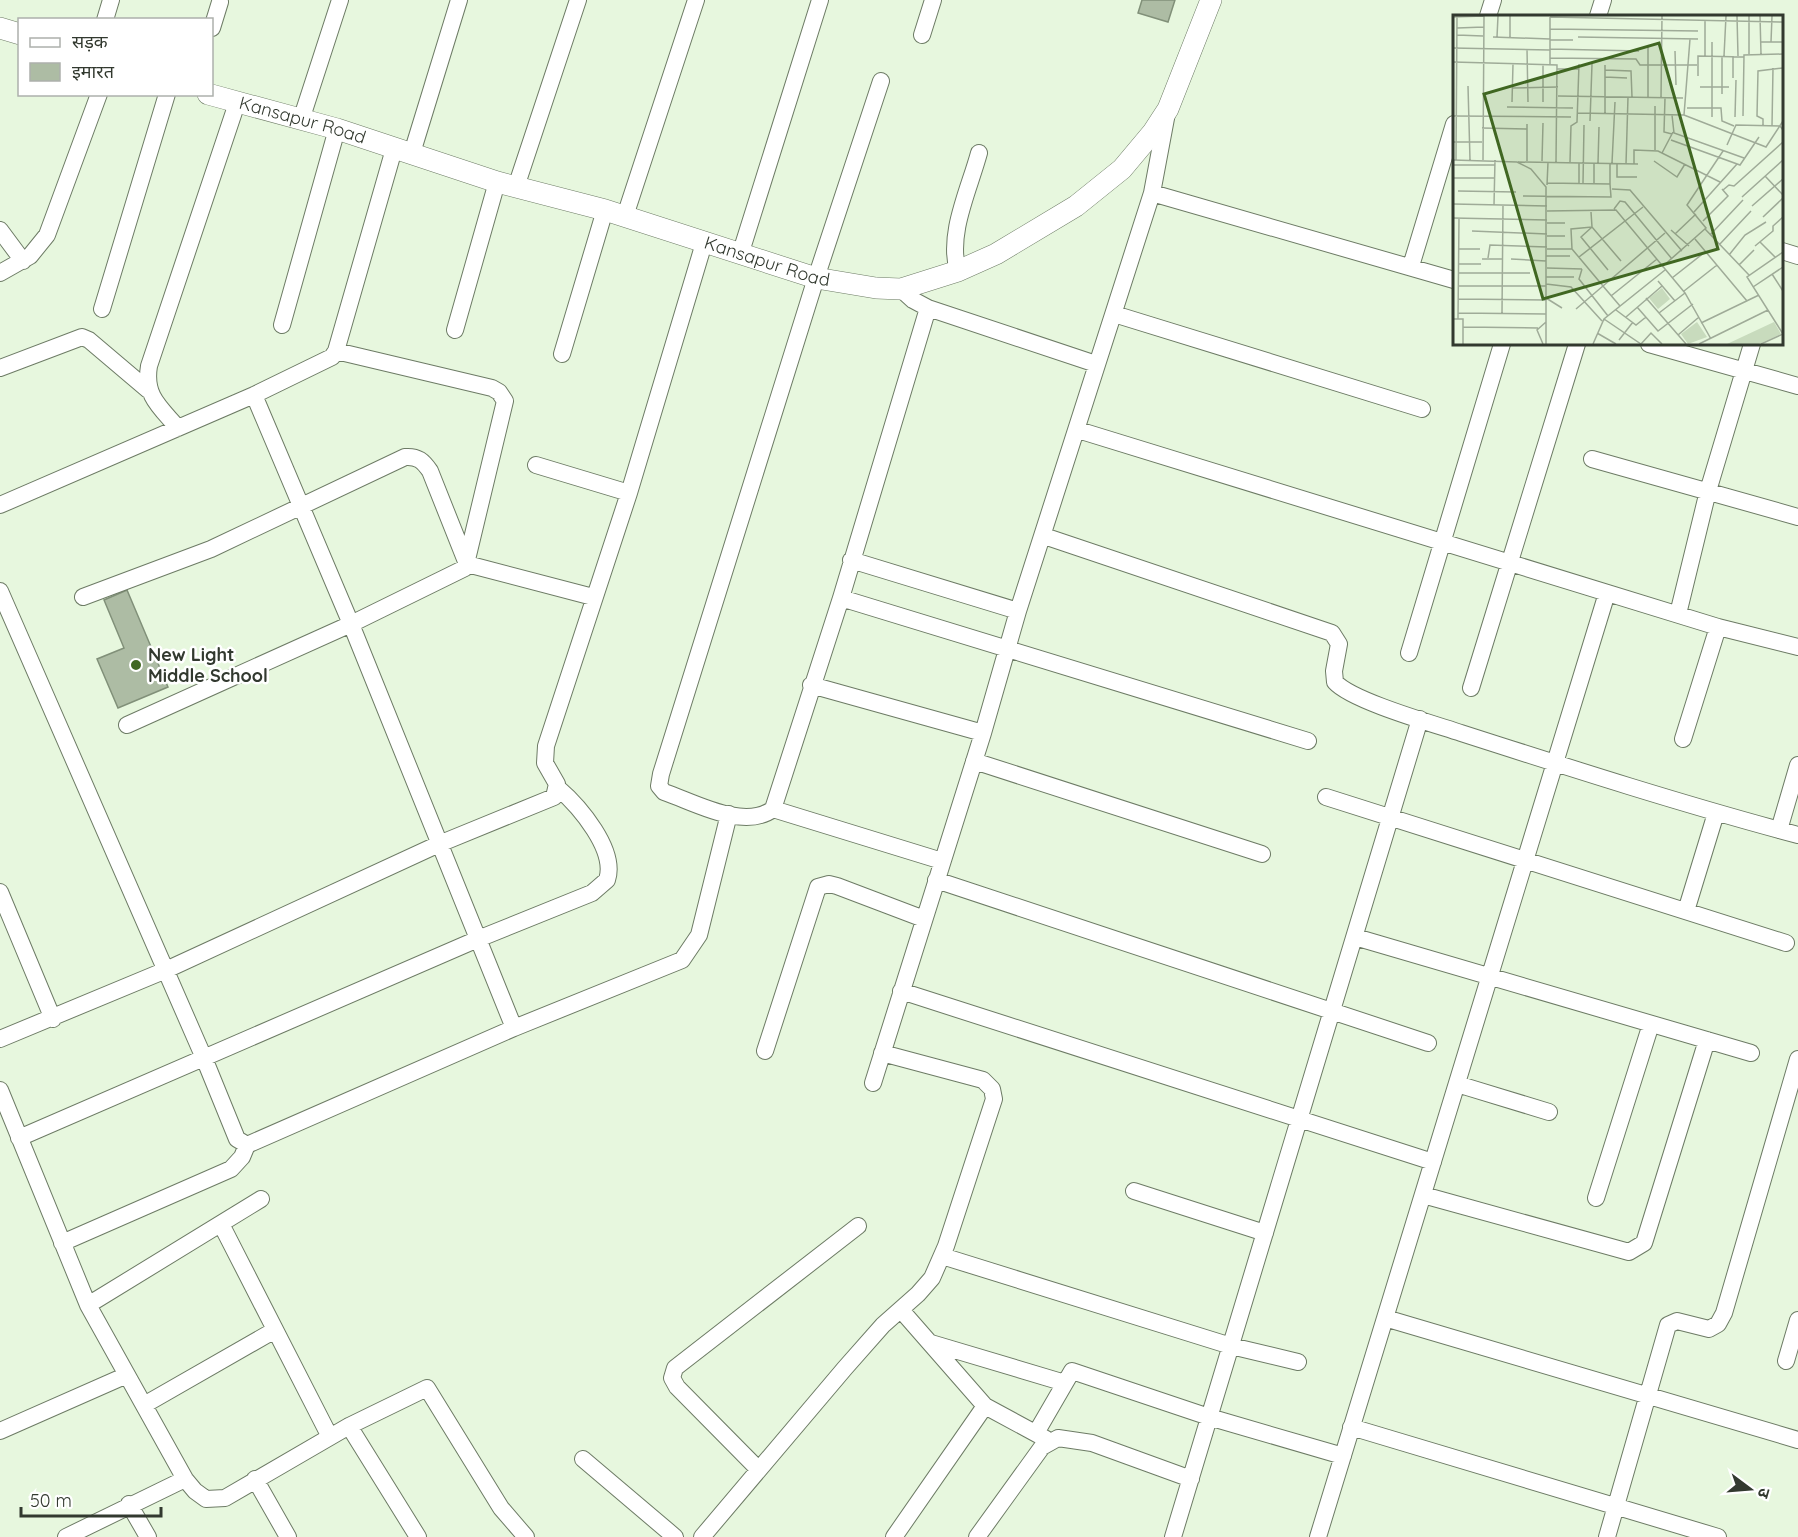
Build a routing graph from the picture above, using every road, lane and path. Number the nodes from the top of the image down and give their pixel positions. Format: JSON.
{"nodes":[{"id":1,"x":111,"y":0,"type":"edge"},
{"id":2,"x":340,"y":0,"type":"edge"},
{"id":3,"x":459,"y":0,"type":"edge"},
{"id":4,"x":578,"y":0,"type":"edge"},
{"id":5,"x":696,"y":0,"type":"edge"},
{"id":6,"x":819,"y":0,"type":"edge"},
{"id":7,"x":933,"y":0,"type":"edge"},
{"id":8,"x":1211,"y":0,"type":"edge"},
{"id":9,"x":1493,"y":0,"type":"edge"},
{"id":10,"x":1603,"y":0,"type":"edge"},
{"id":11,"x":220,"y":3,"type":"dead end"},
{"id":12,"x":1488,"y":15,"type":"edge"},
{"id":13,"x":1598,"y":15,"type":"edge"},
{"id":14,"x":106,"y":18,"type":"edge"},
{"id":15,"x":213,"y":24,"type":"edge"},
{"id":16,"x":0,"y":28,"type":"edge"},
{"id":17,"x":18,"y":33,"type":"edge"},
{"id":18,"x":922,"y":34,"type":"dead end"},
{"id":19,"x":881,"y":81,"type":"dead end"},
{"id":20,"x":98,"y":96,"type":"edge"},
{"id":21,"x":166,"y":96,"type":"edge"},
{"id":22,"x":213,"y":96,"type":"edge"},
{"id":23,"x":237,"y":103,"type":"junction"},
{"id":24,"x":1168,"y":109,"type":"junction"},
{"id":25,"x":301,"y":120,"type":"junction"},
{"id":26,"x":337,"y":129,"type":"junction"},
{"id":27,"x":1453,"y":130,"type":"edge"},
{"id":28,"x":403,"y":151,"type":"junction"},
{"id":29,"x":979,"y":153,"type":"dead end"},
{"id":30,"x":506,"y":184,"type":"junction"},
{"id":31,"x":1152,"y":193,"type":"junction"},
{"id":32,"x":605,"y":210,"type":"junction"},
{"id":33,"x":626,"y":216,"type":"junction"},
{"id":34,"x":0,"y":230,"type":"edge"},
{"id":35,"x":704,"y":243,"type":"junction"},
{"id":36,"x":1783,"y":251,"type":"edge"},
{"id":37,"x":740,"y":255,"type":"junction"},
{"id":38,"x":1798,"y":256,"type":"edge"},
{"id":39,"x":22,"y":261,"type":"junction"},
{"id":40,"x":1411,"y":266,"type":"junction"},
{"id":41,"x":958,"y":271,"type":"junction"},
{"id":42,"x":0,"y":273,"type":"edge"},
{"id":43,"x":816,"y":278,"type":"junction"},
{"id":44,"x":1453,"y":279,"type":"edge"},
{"id":45,"x":901,"y":289,"type":"junction"},
{"id":46,"x":928,"y":308,"type":"junction"},
{"id":47,"x":102,"y":309,"type":"dead end"},
{"id":48,"x":1114,"y":314,"type":"junction"},
{"id":49,"x":282,"y":325,"type":"dead end"},
{"id":50,"x":455,"y":330,"type":"dead end"},
{"id":51,"x":1502,"y":345,"type":"edge"},
{"id":52,"x":1577,"y":345,"type":"edge"},
{"id":53,"x":1653,"y":345,"type":"edge"},
{"id":54,"x":1752,"y":345,"type":"edge"},
{"id":55,"x":336,"y":351,"type":"junction"},
{"id":56,"x":562,"y":354,"type":"dead end"},
{"id":57,"x":1096,"y":364,"type":"junction"},
{"id":58,"x":0,"y":368,"type":"edge"},
{"id":59,"x":1744,"y":371,"type":"junction"},
{"id":60,"x":1798,"y":386,"type":"edge"},
{"id":61,"x":148,"y":390,"type":"junction"},
{"id":62,"x":254,"y":395,"type":"junction"},
{"id":63,"x":1422,"y":410,"type":"dead end"},
{"id":64,"x":178,"y":428,"type":"junction"},
{"id":65,"x":1077,"y":430,"type":"junction"},
{"id":66,"x":1592,"y":459,"type":"dead end"},
{"id":67,"x":536,"y":465,"type":"dead end"},
{"id":68,"x":1708,"y":491,"type":"junction"},
{"id":69,"x":629,"y":493,"type":"junction"},
{"id":70,"x":0,"y":505,"type":"edge"},
{"id":71,"x":300,"y":506,"type":"junction"},
{"id":72,"x":1798,"y":517,"type":"edge"},
{"id":73,"x":1044,"y":536,"type":"junction"},
{"id":74,"x":1443,"y":542,"type":"junction"},
{"id":75,"x":851,"y":560,"type":"junction"},
{"id":76,"x":1509,"y":562,"type":"junction"},
{"id":77,"x":467,"y":564,"type":"junction"},
{"id":78,"x":0,"y":591,"type":"edge"},
{"id":79,"x":1607,"y":592,"type":"junction"},
{"id":80,"x":82,"y":597,"type":"dead end"},
{"id":81,"x":593,"y":597,"type":"junction"},
{"id":82,"x":841,"y":598,"type":"junction"},
{"id":83,"x":1018,"y":611,"type":"junction"},
{"id":84,"x":1678,"y":614,"type":"junction"},
{"id":85,"x":351,"y":624,"type":"junction"},
{"id":86,"x":1718,"y":627,"type":"junction"},
{"id":87,"x":1798,"y":647,"type":"edge"},
{"id":88,"x":1008,"y":651,"type":"junction"},
{"id":89,"x":1409,"y":653,"type":"dead end"},
{"id":90,"x":812,"y":685,"type":"junction"},
{"id":91,"x":1471,"y":688,"type":"dead end"},
{"id":92,"x":1420,"y":719,"type":"junction"},
{"id":93,"x":128,"y":725,"type":"dead end"},
{"id":94,"x":983,"y":733,"type":"junction"},
{"id":95,"x":1683,"y":739,"type":"dead end"},
{"id":96,"x":1308,"y":741,"type":"dead end"},
{"id":97,"x":974,"y":761,"type":"junction"},
{"id":98,"x":1555,"y":763,"type":"junction"},
{"id":99,"x":1798,"y":765,"type":"edge"},
{"id":100,"x":558,"y":788,"type":"junction"},
{"id":101,"x":1326,"y":797,"type":"dead end"},
{"id":102,"x":773,"y":809,"type":"junction"},
{"id":103,"x":1716,"y":813,"type":"junction"},
{"id":104,"x":729,"y":814,"type":"junction"},
{"id":105,"x":1391,"y":818,"type":"junction"},
{"id":106,"x":1779,"y":830,"type":"junction"},
{"id":107,"x":1798,"y":835,"type":"edge"},
{"id":108,"x":440,"y":844,"type":"junction"},
{"id":109,"x":1262,"y":854,"type":"dead end"},
{"id":110,"x":1525,"y":860,"type":"junction"},
{"id":111,"x":942,"y":861,"type":"junction"},
{"id":112,"x":936,"y":880,"type":"junction"},
{"id":113,"x":0,"y":892,"type":"edge"},
{"id":114,"x":1686,"y":911,"type":"junction"},
{"id":115,"x":924,"y":919,"type":"junction"},
{"id":116,"x":1355,"y":937,"type":"junction"},
{"id":117,"x":478,"y":939,"type":"junction"},
{"id":118,"x":1786,"y":943,"type":"dead end"},
{"id":119,"x":166,"y":970,"type":"junction"},
{"id":120,"x":1489,"y":976,"type":"junction"},
{"id":121,"x":901,"y":991,"type":"junction"},
{"id":122,"x":1332,"y":1010,"type":"junction"},
{"id":123,"x":53,"y":1019,"type":"junction"},
{"id":124,"x":1652,"y":1024,"type":"junction"},
{"id":125,"x":514,"y":1028,"type":"junction"},
{"id":126,"x":0,"y":1039,"type":"edge"},
{"id":127,"x":1707,"y":1040,"type":"junction"},
{"id":128,"x":1428,"y":1043,"type":"dead end"},
{"id":129,"x":765,"y":1051,"type":"dead end"},
{"id":130,"x":882,"y":1053,"type":"junction"},
{"id":131,"x":1751,"y":1053,"type":"dead end"},
{"id":132,"x":204,"y":1058,"type":"junction"},
{"id":133,"x":1798,"y":1059,"type":"edge"},
{"id":134,"x":873,"y":1083,"type":"dead end"},
{"id":135,"x":1457,"y":1084,"type":"junction"},
{"id":136,"x":0,"y":1090,"type":"edge"},
{"id":137,"x":1549,"y":1112,"type":"dead end"},
{"id":138,"x":1299,"y":1121,"type":"junction"},
{"id":139,"x":19,"y":1138,"type":"junction"},
{"id":140,"x":247,"y":1145,"type":"junction"},
{"id":141,"x":1432,"y":1162,"type":"junction"},
{"id":142,"x":1134,"y":1191,"type":"dead end"},
{"id":143,"x":1423,"y":1195,"type":"junction"},
{"id":144,"x":1596,"y":1198,"type":"dead end"},
{"id":145,"x":261,"y":1199,"type":"dead end"},
{"id":146,"x":220,"y":1224,"type":"junction"},
{"id":147,"x":858,"y":1226,"type":"dead end"},
{"id":148,"x":1265,"y":1233,"type":"junction"},
{"id":149,"x":62,"y":1243,"type":"junction"},
{"id":150,"x":942,"y":1256,"type":"junction"},
{"id":151,"x":88,"y":1305,"type":"junction"},
{"id":152,"x":901,"y":1310,"type":"junction"},
{"id":153,"x":1385,"y":1318,"type":"junction"},
{"id":154,"x":1798,"y":1320,"type":"edge"},
{"id":155,"x":275,"y":1330,"type":"junction"},
{"id":156,"x":930,"y":1343,"type":"junction"},
{"id":157,"x":1231,"y":1346,"type":"junction"},
{"id":158,"x":1785,"y":1361,"type":"dead end"},
{"id":159,"x":1298,"y":1362,"type":"dead end"},
{"id":160,"x":128,"y":1375,"type":"junction"},
{"id":161,"x":1065,"y":1383,"type":"junction"},
{"id":162,"x":1647,"y":1395,"type":"junction"},
{"id":163,"x":144,"y":1405,"type":"junction"},
{"id":164,"x":985,"y":1406,"type":"junction"},
{"id":165,"x":1209,"y":1418,"type":"junction"},
{"id":166,"x":349,"y":1426,"type":"junction"},
{"id":167,"x":1,"y":1427,"type":"edge"},
{"id":168,"x":1352,"y":1427,"type":"junction"},
{"id":169,"x":1036,"y":1433,"type":"junction"},
{"id":170,"x":330,"y":1437,"type":"junction"},
{"id":171,"x":1798,"y":1440,"type":"edge"},
{"id":172,"x":1052,"y":1442,"type":"junction"},
{"id":173,"x":1343,"y":1456,"type":"junction"},
{"id":174,"x":583,"y":1459,"type":"dead end"},
{"id":175,"x":758,"y":1469,"type":"junction"},
{"id":176,"x":185,"y":1479,"type":"junction"},
{"id":177,"x":255,"y":1479,"type":"junction"},
{"id":178,"x":1191,"y":1479,"type":"junction"},
{"id":179,"x":129,"y":1504,"type":"junction"},
{"id":180,"x":1616,"y":1507,"type":"junction"},
{"id":181,"x":66,"y":1537,"type":"edge"},
{"id":182,"x":148,"y":1537,"type":"edge"},
{"id":183,"x":288,"y":1537,"type":"edge"},
{"id":184,"x":418,"y":1537,"type":"edge"},
{"id":185,"x":526,"y":1537,"type":"edge"},
{"id":186,"x":675,"y":1537,"type":"edge"},
{"id":187,"x":702,"y":1537,"type":"edge"},
{"id":188,"x":894,"y":1537,"type":"edge"},
{"id":189,"x":977,"y":1537,"type":"edge"},
{"id":190,"x":1173,"y":1537,"type":"edge"},
{"id":191,"x":1318,"y":1537,"type":"edge"},
{"id":192,"x":1607,"y":1537,"type":"edge"},
{"id":193,"x":1718,"y":1537,"type":"edge"}],
"edges":[{"from":1,"to":14,"type":"street"},
{"from":2,"to":25,"type":"street"},
{"from":3,"to":28,"type":"street"},
{"from":4,"to":30,"type":"street"},
{"from":5,"to":33,"type":"street"},
{"from":6,"to":37,"type":"street"},
{"from":7,"to":18,"type":"street"},
{"from":8,"to":24,"type":"street","name":"Kansapur Road"},
{"from":9,"to":12,"type":"street"},
{"from":10,"to":13,"type":"street"},
{"from":11,"to":15,"type":"street"},
{"from":16,"to":17,"type":"street"},
{"from":19,"to":43,"type":"street"},
{"from":20,"to":39,"type":"street"},
{"from":21,"to":47,"type":"street"},
{"from":22,"to":23,"type":"street","name":"Kansapur Road"},
{"from":23,"to":25,"type":"street","name":"Kansapur Road"},
{"from":23,"to":61,"type":"street"},
{"from":24,"to":31,"type":"street"},
{"from":24,"to":41,"type":"street","name":"Kansapur Road"},
{"from":25,"to":26,"type":"street","name":"Kansapur Road"},
{"from":26,"to":28,"type":"street","name":"Kansapur Road"},
{"from":26,"to":49,"type":"street"},
{"from":27,"to":40,"type":"street"},
{"from":28,"to":30,"type":"street","name":"Kansapur Road"},
{"from":28,"to":55,"type":"street"},
{"from":29,"to":41,"type":"street"},
{"from":30,"to":32,"type":"street","name":"Kansapur Road"},
{"from":30,"to":50,"type":"street"},
{"from":31,"to":40,"type":"street"},
{"from":31,"to":48,"type":"street"},
{"from":32,"to":33,"type":"street","name":"Kansapur Road"},
{"from":32,"to":56,"type":"street"},
{"from":33,"to":35,"type":"street","name":"Kansapur Road"},
{"from":34,"to":39,"type":"street"},
{"from":35,"to":37,"type":"street","name":"Kansapur Road"},
{"from":35,"to":69,"type":"street"},
{"from":36,"to":38,"type":"street"},
{"from":37,"to":43,"type":"street","name":"Kansapur Road"},
{"from":39,"to":42,"type":"street"},
{"from":40,"to":44,"type":"street"},
{"from":41,"to":45,"type":"street","name":"Kansapur Road"},
{"from":43,"to":45,"type":"street","name":"Kansapur Road"},
{"from":43,"to":104,"type":"street"},
{"from":45,"to":46,"type":"street"},
{"from":46,"to":57,"type":"street"},
{"from":46,"to":75,"type":"street"},
{"from":48,"to":57,"type":"street"},
{"from":48,"to":63,"type":"street"},
{"from":51,"to":74,"type":"street"},
{"from":52,"to":76,"type":"street"},
{"from":53,"to":59,"type":"street"},
{"from":54,"to":59,"type":"street"},
{"from":55,"to":62,"type":"street"},
{"from":55,"to":77,"type":"street"},
{"from":57,"to":65,"type":"street"},
{"from":58,"to":61,"type":"street"},
{"from":59,"to":60,"type":"street"},
{"from":59,"to":68,"type":"street"},
{"from":61,"to":64,"type":"street"},
{"from":62,"to":64,"type":"street"},
{"from":62,"to":71,"type":"street"},
{"from":64,"to":70,"type":"street"},
{"from":65,"to":73,"type":"street"},
{"from":65,"to":74,"type":"street"},
{"from":66,"to":68,"type":"street"},
{"from":67,"to":69,"type":"street"},
{"from":68,"to":72,"type":"street"},
{"from":68,"to":84,"type":"street"},
{"from":69,"to":81,"type":"street"},
{"from":71,"to":77,"type":"street"},
{"from":71,"to":80,"type":"street"},
{"from":71,"to":85,"type":"street"},
{"from":73,"to":83,"type":"street"},
{"from":73,"to":92,"type":"street"},
{"from":74,"to":76,"type":"street"},
{"from":74,"to":89,"type":"street"},
{"from":75,"to":82,"type":"street"},
{"from":75,"to":83,"type":"street"},
{"from":76,"to":79,"type":"street"},
{"from":76,"to":91,"type":"street"},
{"from":77,"to":81,"type":"street"},
{"from":77,"to":85,"type":"street"},
{"from":78,"to":119,"type":"street"},
{"from":79,"to":84,"type":"street"},
{"from":79,"to":98,"type":"street"},
{"from":81,"to":100,"type":"street"},
{"from":82,"to":88,"type":"street"},
{"from":82,"to":90,"type":"street"},
{"from":83,"to":88,"type":"street"},
{"from":84,"to":86,"type":"street"},
{"from":85,"to":93,"type":"street"},
{"from":85,"to":108,"type":"street"},
{"from":86,"to":87,"type":"street"},
{"from":86,"to":95,"type":"street"},
{"from":88,"to":94,"type":"street"},
{"from":88,"to":96,"type":"street"},
{"from":90,"to":94,"type":"street"},
{"from":90,"to":102,"type":"street"},
{"from":92,"to":98,"type":"street"},
{"from":92,"to":105,"type":"street"},
{"from":94,"to":97,"type":"street"},
{"from":97,"to":109,"type":"street"},
{"from":97,"to":111,"type":"street"},
{"from":98,"to":103,"type":"street"},
{"from":98,"to":110,"type":"street"},
{"from":99,"to":106,"type":"street"},
{"from":100,"to":108,"type":"street"},
{"from":100,"to":117,"type":"street"},
{"from":101,"to":105,"type":"street"},
{"from":102,"to":104,"type":"street"},
{"from":102,"to":111,"type":"street"},
{"from":103,"to":106,"type":"street"},
{"from":103,"to":114,"type":"street"},
{"from":104,"to":125,"type":"street"},
{"from":105,"to":110,"type":"street"},
{"from":105,"to":116,"type":"street"},
{"from":106,"to":107,"type":"street"},
{"from":108,"to":117,"type":"street"},
{"from":108,"to":119,"type":"street"},
{"from":110,"to":114,"type":"street"},
{"from":110,"to":120,"type":"street"},
{"from":111,"to":112,"type":"street"},
{"from":112,"to":115,"type":"street"},
{"from":112,"to":122,"type":"street"},
{"from":113,"to":123,"type":"street"},
{"from":114,"to":118,"type":"street"},
{"from":115,"to":121,"type":"street"},
{"from":115,"to":129,"type":"street"},
{"from":116,"to":120,"type":"street"},
{"from":116,"to":122,"type":"street"},
{"from":117,"to":125,"type":"street"},
{"from":117,"to":132,"type":"street"},
{"from":119,"to":123,"type":"street"},
{"from":119,"to":132,"type":"street"},
{"from":120,"to":124,"type":"street"},
{"from":120,"to":135,"type":"street"},
{"from":121,"to":130,"type":"street"},
{"from":121,"to":138,"type":"street"},
{"from":122,"to":128,"type":"street"},
{"from":122,"to":138,"type":"street"},
{"from":123,"to":126,"type":"street"},
{"from":124,"to":127,"type":"street"},
{"from":124,"to":144,"type":"street"},
{"from":125,"to":140,"type":"street"},
{"from":127,"to":131,"type":"street"},
{"from":127,"to":143,"type":"street"},
{"from":130,"to":134,"type":"street"},
{"from":130,"to":150,"type":"street"},
{"from":132,"to":139,"type":"street"},
{"from":132,"to":140,"type":"street"},
{"from":133,"to":162,"type":"street"},
{"from":135,"to":137,"type":"street"},
{"from":135,"to":141,"type":"street"},
{"from":136,"to":139,"type":"street"},
{"from":138,"to":141,"type":"street"},
{"from":138,"to":148,"type":"street"},
{"from":139,"to":149,"type":"street"},
{"from":140,"to":149,"type":"street"},
{"from":141,"to":143,"type":"street"},
{"from":142,"to":148,"type":"street"},
{"from":143,"to":153,"type":"street"},
{"from":145,"to":146,"type":"street"},
{"from":146,"to":151,"type":"street"},
{"from":146,"to":155,"type":"street"},
{"from":147,"to":175,"type":"street"},
{"from":148,"to":157,"type":"street"},
{"from":149,"to":151,"type":"street"},
{"from":150,"to":152,"type":"street"},
{"from":150,"to":157,"type":"street"},
{"from":151,"to":160,"type":"street"},
{"from":152,"to":156,"type":"street"},
{"from":152,"to":175,"type":"street"},
{"from":153,"to":162,"type":"street"},
{"from":153,"to":168,"type":"street"},
{"from":154,"to":158,"type":"street"},
{"from":155,"to":163,"type":"street"},
{"from":155,"to":170,"type":"street"},
{"from":156,"to":161,"type":"street"},
{"from":156,"to":164,"type":"street"},
{"from":157,"to":159,"type":"street"},
{"from":157,"to":165,"type":"street"},
{"from":160,"to":163,"type":"street"},
{"from":160,"to":167,"type":"street"},
{"from":161,"to":165,"type":"street"},
{"from":161,"to":169,"type":"street"},
{"from":162,"to":171,"type":"street"},
{"from":162,"to":180,"type":"street"},
{"from":163,"to":176,"type":"street"},
{"from":164,"to":169,"type":"street"},
{"from":164,"to":188,"type":"street"},
{"from":165,"to":173,"type":"street"},
{"from":165,"to":178,"type":"street"},
{"from":166,"to":170,"type":"street"},
{"from":166,"to":184,"type":"street"},
{"from":166,"to":185,"type":"street"},
{"from":168,"to":173,"type":"street"},
{"from":168,"to":180,"type":"street"},
{"from":169,"to":172,"type":"street"},
{"from":170,"to":177,"type":"street"},
{"from":172,"to":178,"type":"street"},
{"from":172,"to":189,"type":"street"},
{"from":173,"to":191,"type":"street"},
{"from":174,"to":186,"type":"street"},
{"from":175,"to":187,"type":"street"},
{"from":176,"to":177,"type":"street"},
{"from":176,"to":179,"type":"street"},
{"from":177,"to":183,"type":"street"},
{"from":178,"to":190,"type":"street"},
{"from":179,"to":181,"type":"street"},
{"from":179,"to":182,"type":"street"},
{"from":180,"to":192,"type":"street"},
{"from":180,"to":193,"type":"street"}]}
